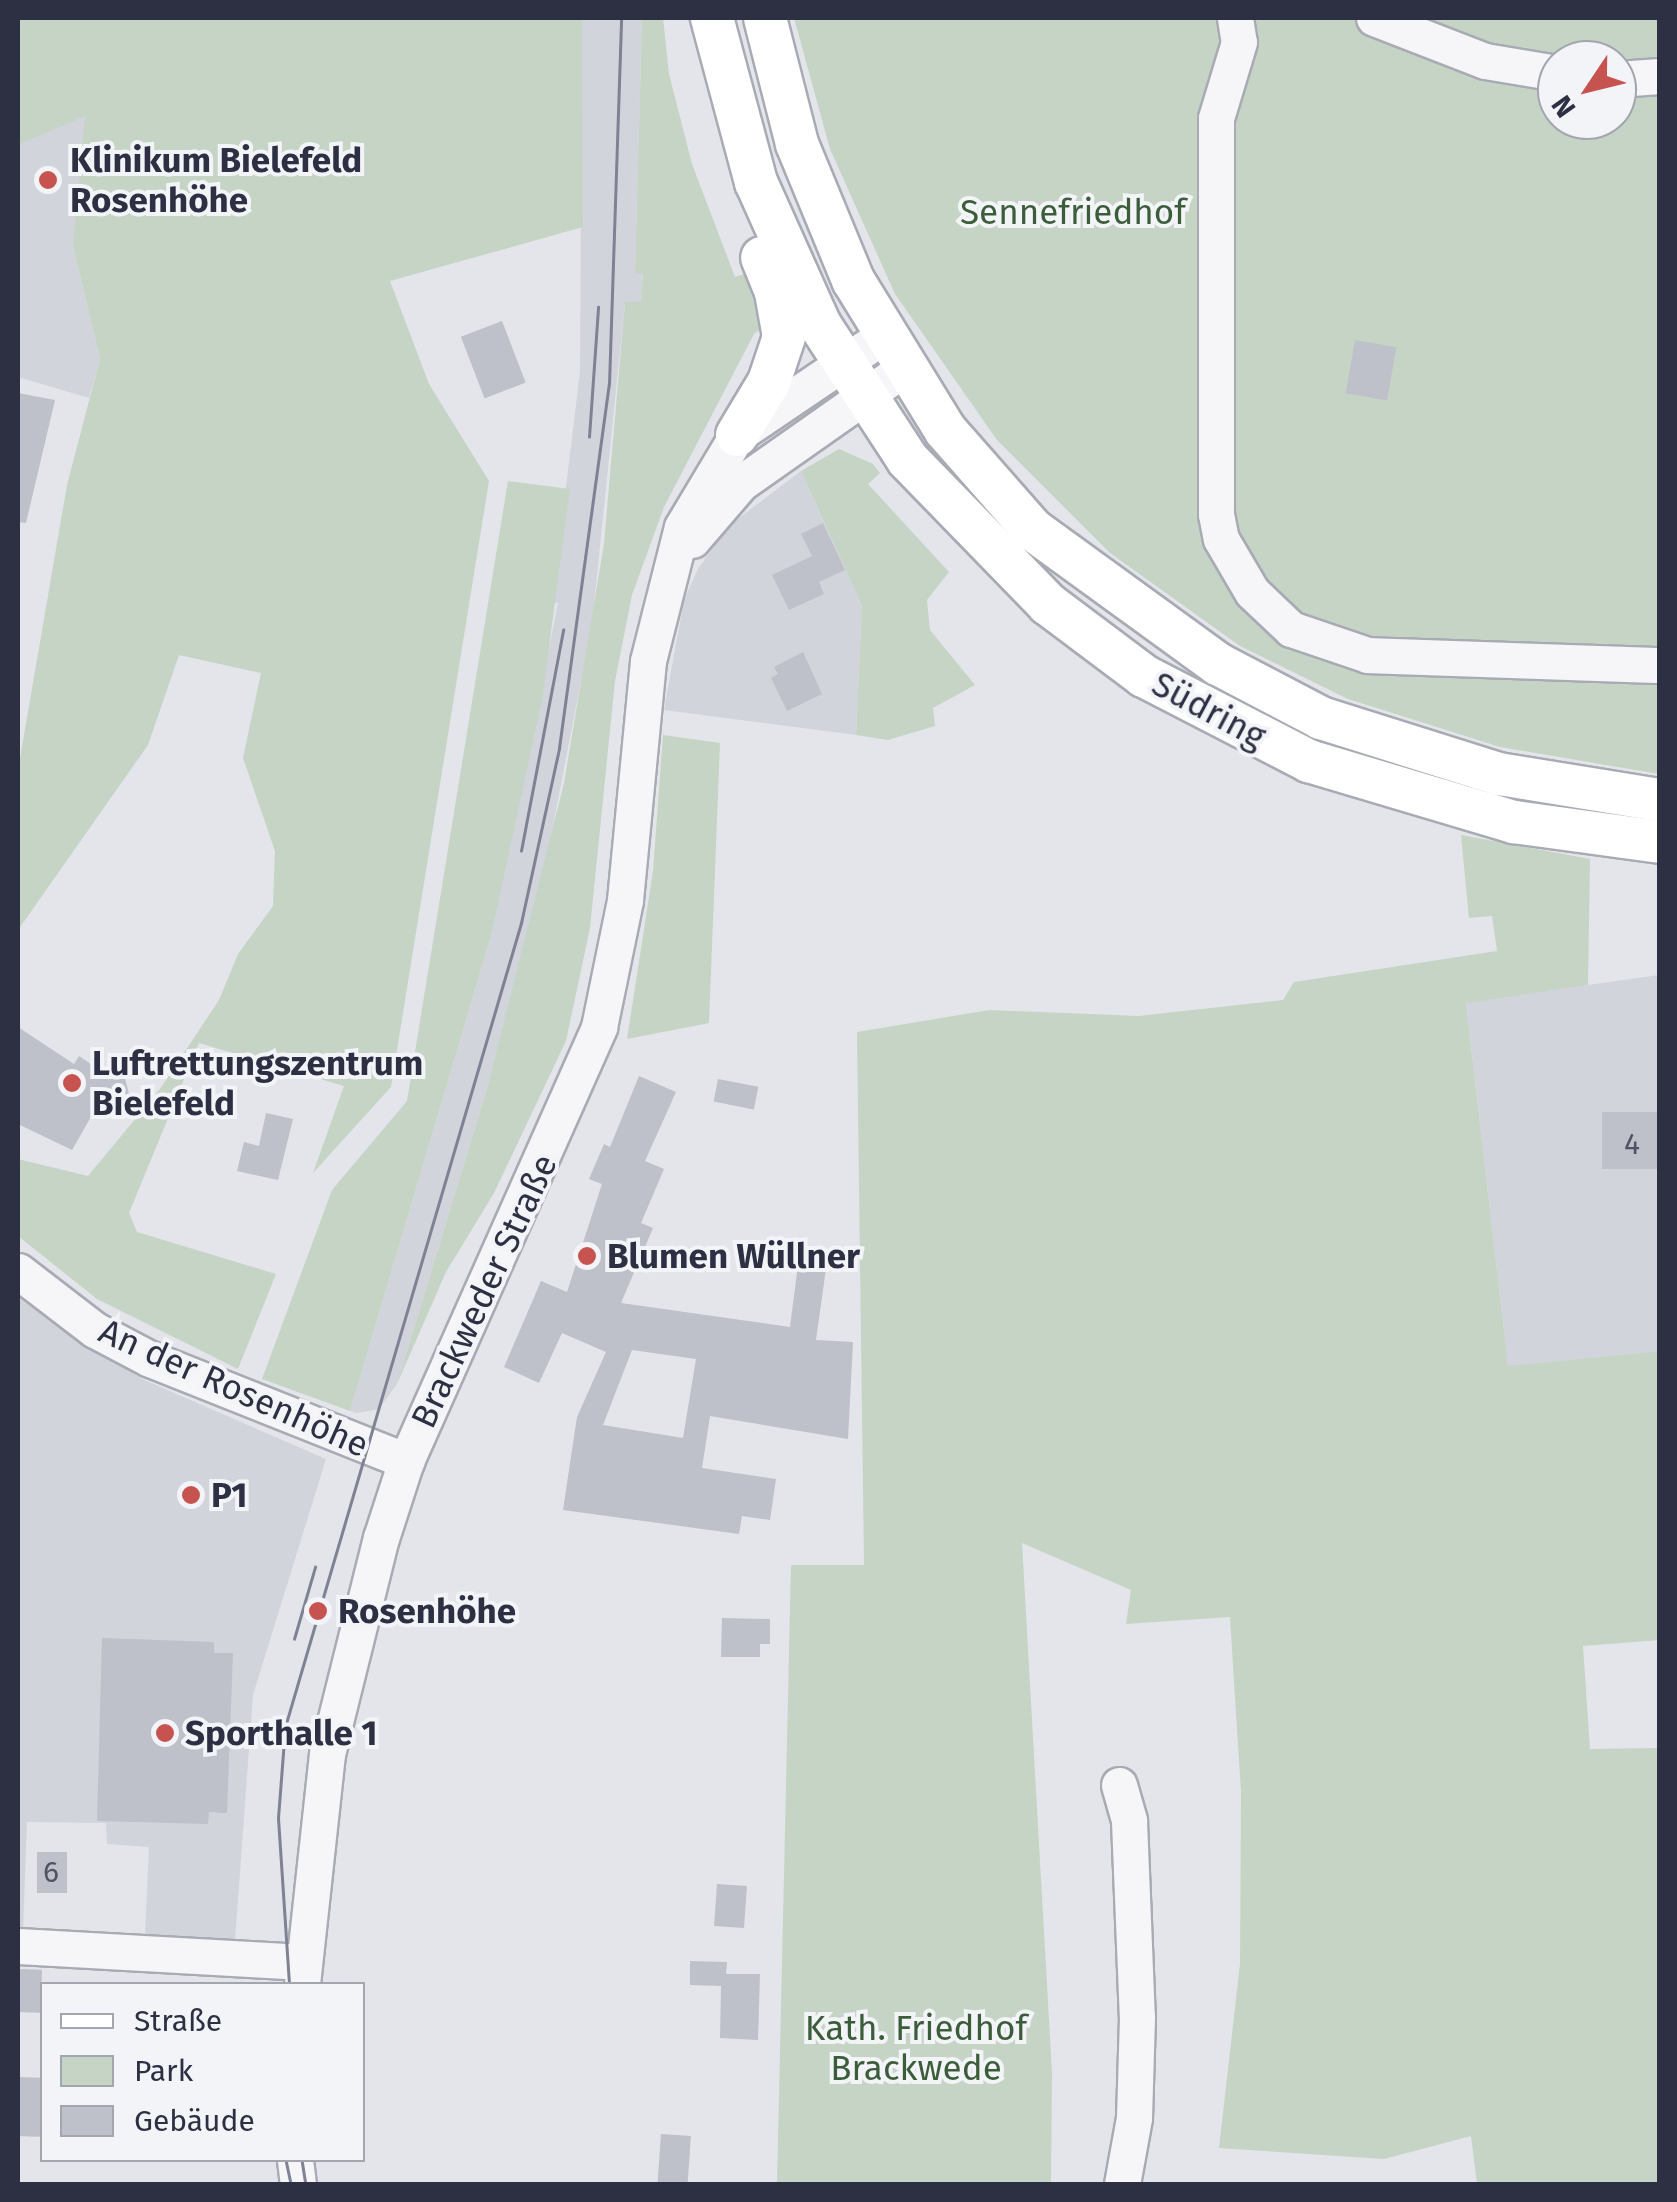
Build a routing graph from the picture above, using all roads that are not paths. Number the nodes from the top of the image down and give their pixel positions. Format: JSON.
{"nodes":[{"id":1,"x":710,"y":18,"type":"edge"},
{"id":2,"x":764,"y":18,"type":"edge"},
{"id":3,"x":1235,"y":18,"type":"edge"},
{"id":4,"x":1374,"y":18,"type":"edge"},
{"id":5,"x":1537,"y":70,"type":"edge"},
{"id":6,"x":893,"y":352,"type":"junction"},
{"id":7,"x":852,"y":380,"type":"junction"},
{"id":8,"x":736,"y":435,"type":"junction"},
{"id":9,"x":662,"y":598,"type":"junction"},
{"id":10,"x":1660,"y":665,"type":"edge"},
{"id":11,"x":1660,"y":800,"type":"edge"},
{"id":12,"x":1660,"y":842,"type":"edge"},
{"id":13,"x":18,"y":1271,"type":"edge"},
{"id":14,"x":406,"y":1461,"type":"junction"},
{"id":15,"x":1119,"y":1785,"type":"dead end"},
{"id":16,"x":18,"y":1946,"type":"edge"},
{"id":17,"x":147,"y":1968,"type":"edge"},
{"id":18,"x":303,"y":1973,"type":"edge"},
{"id":19,"x":1122,"y":2184,"type":"edge"}],
"edges":[{"from":1,"to":7,"type":"main road"},
{"from":1,"to":8,"type":"main road"},
{"from":2,"to":6,"type":"main road"},
{"from":3,"to":10,"type":"street"},
{"from":4,"to":5,"type":"street"},
{"from":6,"to":7,"type":"street","name":"Brackweder Straße"},
{"from":6,"to":11,"type":"main road","name":"Südring"},
{"from":7,"to":8,"type":"street","name":"Brackweder Straße"},
{"from":7,"to":9,"type":"street","name":"Brackweder Straße"},
{"from":7,"to":12,"type":"main road","name":"Südring"},
{"from":8,"to":9,"type":"street","name":"Brackweder Straße"},
{"from":9,"to":14,"type":"street","name":"Brackweder Straße"},
{"from":13,"to":14,"type":"street","name":"An der Rosenhöhe"},
{"from":14,"to":18,"type":"street","name":"Brackweder Straße"},
{"from":15,"to":19,"type":"street"},
{"from":16,"to":17,"type":"street"},
{"from":17,"to":18,"type":"street"}]}
